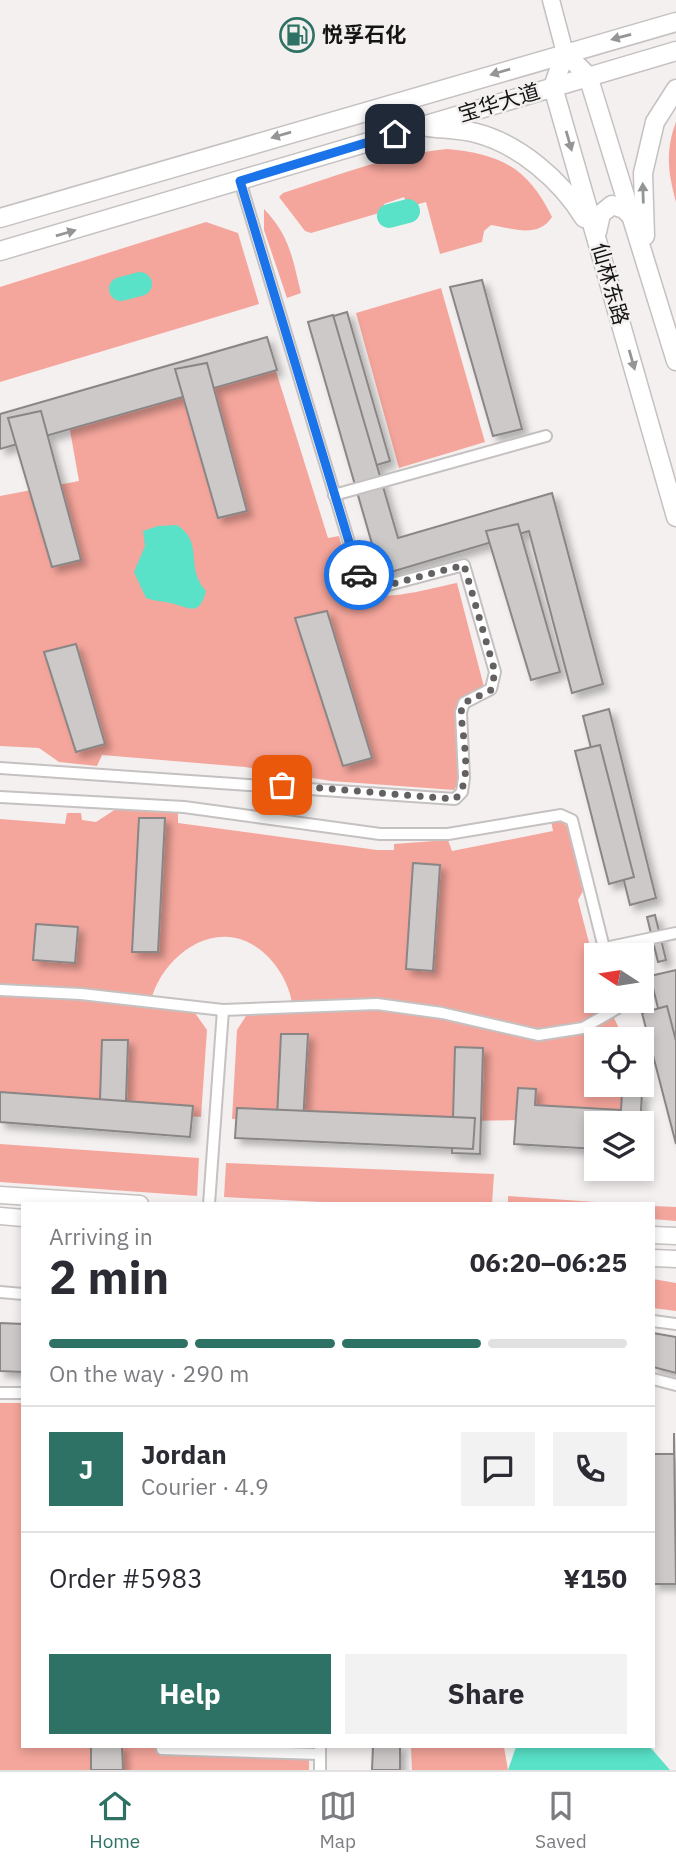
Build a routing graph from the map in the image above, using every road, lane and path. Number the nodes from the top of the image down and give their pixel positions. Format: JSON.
{"nodes":[{"id":1,"x":551,"y":0,"type":"edge"},
{"id":2,"x":676,"y":22,"type":"edge"},
{"id":3,"x":676,"y":51,"type":"edge"},
{"id":4,"x":565,"y":53,"type":"junction"},
{"id":5,"x":588,"y":76,"type":"junction"},
{"id":6,"x":553,"y":87,"type":"junction"},
{"id":7,"x":676,"y":89,"type":"edge"},
{"id":8,"x":421,"y":127,"type":"junction"},
{"id":9,"x":240,"y":181,"type":"junction"},
{"id":10,"x":0,"y":218,"type":"edge"},
{"id":11,"x":633,"y":218,"type":"junction"},
{"id":12,"x":597,"y":239,"type":"junction"},
{"id":13,"x":0,"y":251,"type":"edge"},
{"id":14,"x":646,"y":261,"type":"junction"},
{"id":15,"x":676,"y":360,"type":"edge"},
{"id":16,"x":546,"y":436,"type":"dead end"},
{"id":17,"x":334,"y":495,"type":"junction"},
{"id":18,"x":676,"y":517,"type":"edge"},
{"id":19,"x":0,"y":768,"type":"edge"},
{"id":20,"x":0,"y":797,"type":"edge"},
{"id":21,"x":676,"y":933,"type":"edge"},
{"id":22,"x":603,"y":943,"type":"edge"},
{"id":23,"x":639,"y":943,"type":"edge"},
{"id":24,"x":0,"y":990,"type":"edge"},
{"id":25,"x":223,"y":1010,"type":"junction"},
{"id":26,"x":609,"y":1013,"type":"edge"},
{"id":27,"x":0,"y":1195,"type":"edge"},
{"id":28,"x":110,"y":1202,"type":"edge"},
{"id":29,"x":209,"y":1202,"type":"edge"},
{"id":30,"x":0,"y":1216,"type":"edge"},
{"id":31,"x":21,"y":1218,"type":"edge"},
{"id":32,"x":655,"y":1235,"type":"edge"},
{"id":33,"x":676,"y":1236,"type":"edge"},
{"id":34,"x":655,"y":1258,"type":"edge"},
{"id":35,"x":676,"y":1259,"type":"edge"},
{"id":36,"x":0,"y":1293,"type":"edge"},
{"id":37,"x":21,"y":1294,"type":"edge"},
{"id":38,"x":655,"y":1321,"type":"edge"},
{"id":39,"x":676,"y":1324,"type":"edge"},
{"id":40,"x":655,"y":1380,"type":"edge"},
{"id":41,"x":676,"y":1385,"type":"edge"},
{"id":42,"x":0,"y":1393,"type":"edge"},
{"id":43,"x":21,"y":1393,"type":"edge"},
{"id":44,"x":162,"y":1749,"type":"dead end"},
{"id":45,"x":320,"y":1750,"type":"edge"},
{"id":46,"x":320,"y":1770,"type":"edge"}],
"edges":[{"from":1,"to":4,"type":"street"},
{"from":2,"to":4,"type":"main road","name":"宝华大道","one_way":true},
{"from":3,"to":5,"type":"main road","name":"宝华大道"},
{"from":4,"to":5,"type":"main road","name":"仙林东路"},
{"from":4,"to":6,"type":"main road"},
{"from":4,"to":10,"type":"main road","name":"宝华大道","one_way":true},
{"from":5,"to":6,"type":"main road","name":"宝华大道"},
{"from":5,"to":11,"type":"main road","name":"仙林东路"},
{"from":6,"to":8,"type":"main road","name":"宝华大道"},
{"from":6,"to":12,"type":"main road","name":"仙林东路","one_way":true},
{"from":14,"to":7,"type":"main road","one_way":true},
{"from":8,"to":9,"type":"main road","name":"宝华大道"},
{"from":8,"to":12,"type":"main road"},
{"from":13,"to":9,"type":"main road","name":"宝华大道","one_way":true},
{"from":9,"to":17,"type":"street"},
{"from":11,"to":12,"type":"main road"},
{"from":11,"to":14,"type":"main road","name":"仙林东路"},
{"from":12,"to":18,"type":"main road","name":"仙林东路","one_way":true},
{"from":14,"to":15,"type":"main road","name":"仙林东路"},
{"from":16,"to":17,"type":"street"},
{"from":17,"to":19,"type":"street"},
{"from":20,"to":22,"type":"street"},
{"from":21,"to":23,"type":"street"},
{"from":24,"to":25,"type":"street"},
{"from":25,"to":26,"type":"street"},
{"from":25,"to":29,"type":"street"},
{"from":27,"to":28,"type":"street"},
{"from":30,"to":31,"type":"street"},
{"from":32,"to":33,"type":"street"},
{"from":34,"to":35,"type":"street"},
{"from":36,"to":37,"type":"street"},
{"from":38,"to":39,"type":"street"},
{"from":40,"to":41,"type":"street"},
{"from":42,"to":43,"type":"street"},
{"from":44,"to":45,"type":"street"},
{"from":45,"to":46,"type":"street"}]}
